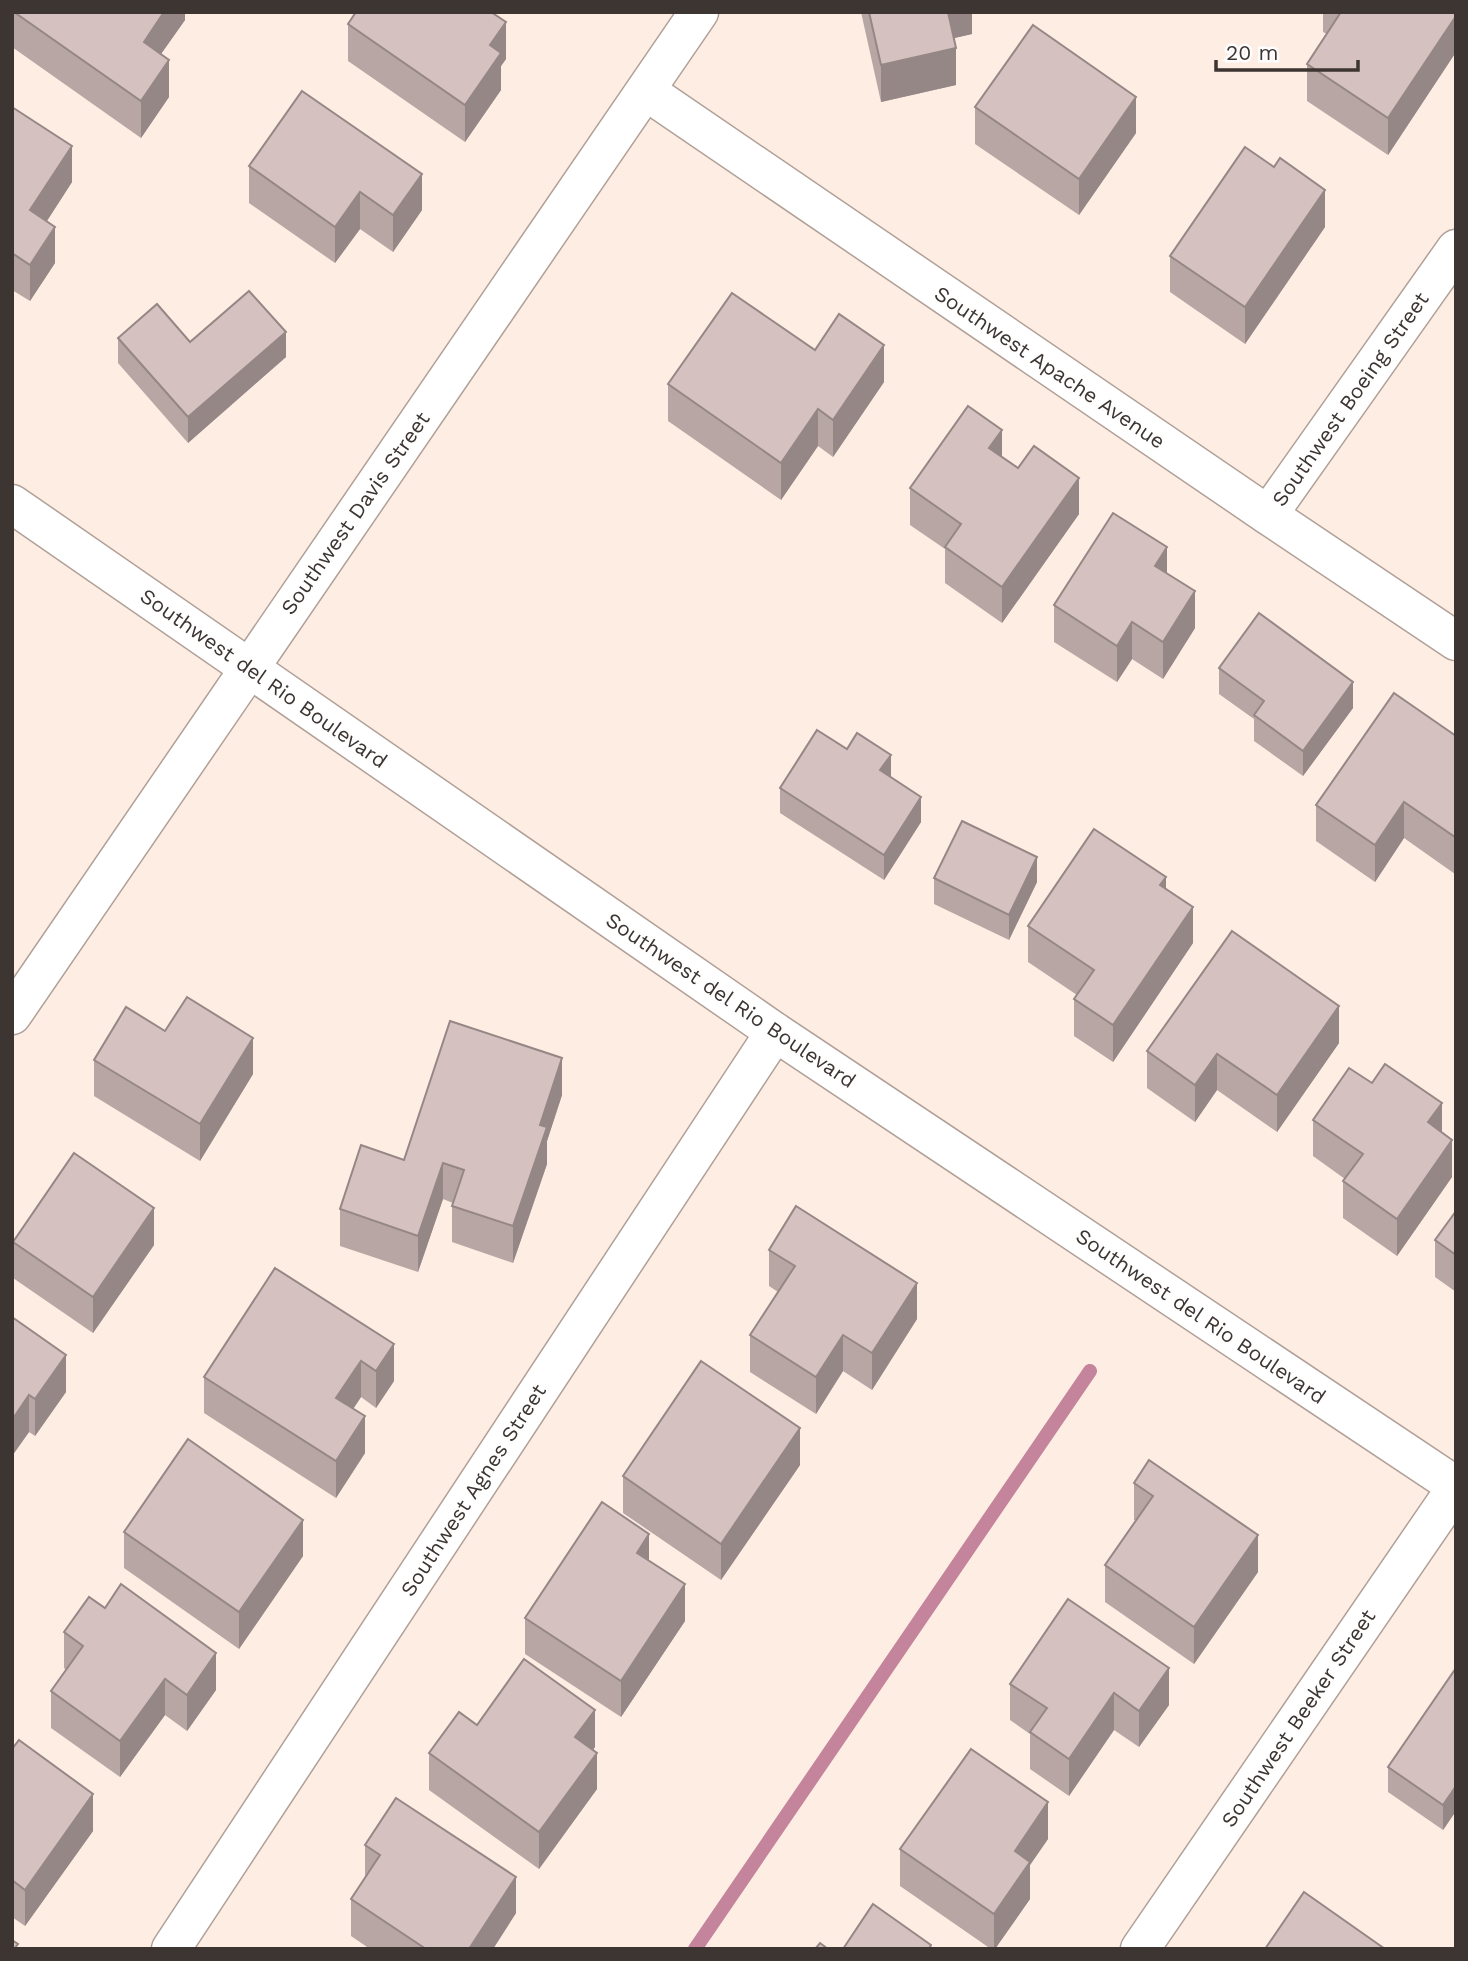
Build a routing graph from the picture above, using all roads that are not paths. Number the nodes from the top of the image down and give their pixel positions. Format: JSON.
{"nodes":[{"id":1,"x":699,"y":12,"type":"edge"},
{"id":2,"x":646,"y":91,"type":"junction"},
{"id":3,"x":1456,"y":249,"type":"edge"},
{"id":4,"x":12,"y":504,"type":"edge"},
{"id":5,"x":1268,"y":515,"type":"junction"},
{"id":6,"x":1456,"y":641,"type":"edge"},
{"id":7,"x":249,"y":667,"type":"junction"},
{"id":8,"x":12,"y":1015,"type":"edge"},
{"id":9,"x":775,"y":1031,"type":"junction"},
{"id":10,"x":1456,"y":1487,"type":"edge"},
{"id":11,"x":171,"y":1949,"type":"edge"},
{"id":12,"x":1140,"y":1949,"type":"edge"}],
"edges":[{"from":1,"to":2,"type":"street","name":"Southwest Davis Street"},
{"from":2,"to":5,"type":"street","name":"Southwest Apache Avenue"},
{"from":2,"to":7,"type":"street","name":"Southwest Davis Street"},
{"from":3,"to":5,"type":"street","name":"Southwest Boeing Street"},
{"from":4,"to":7,"type":"street","name":"Southwest del Rio Boulevard"},
{"from":5,"to":6,"type":"street","name":"Southwest Apache Avenue"},
{"from":7,"to":8,"type":"street","name":"Southwest Davis Street"},
{"from":7,"to":9,"type":"street","name":"Southwest del Rio Boulevard"},
{"from":9,"to":10,"type":"street","name":"Southwest del Rio Boulevard"},
{"from":9,"to":11,"type":"street","name":"Southwest Agnes Street"},
{"from":10,"to":12,"type":"street","name":"Southwest Beeker Street"}]}
